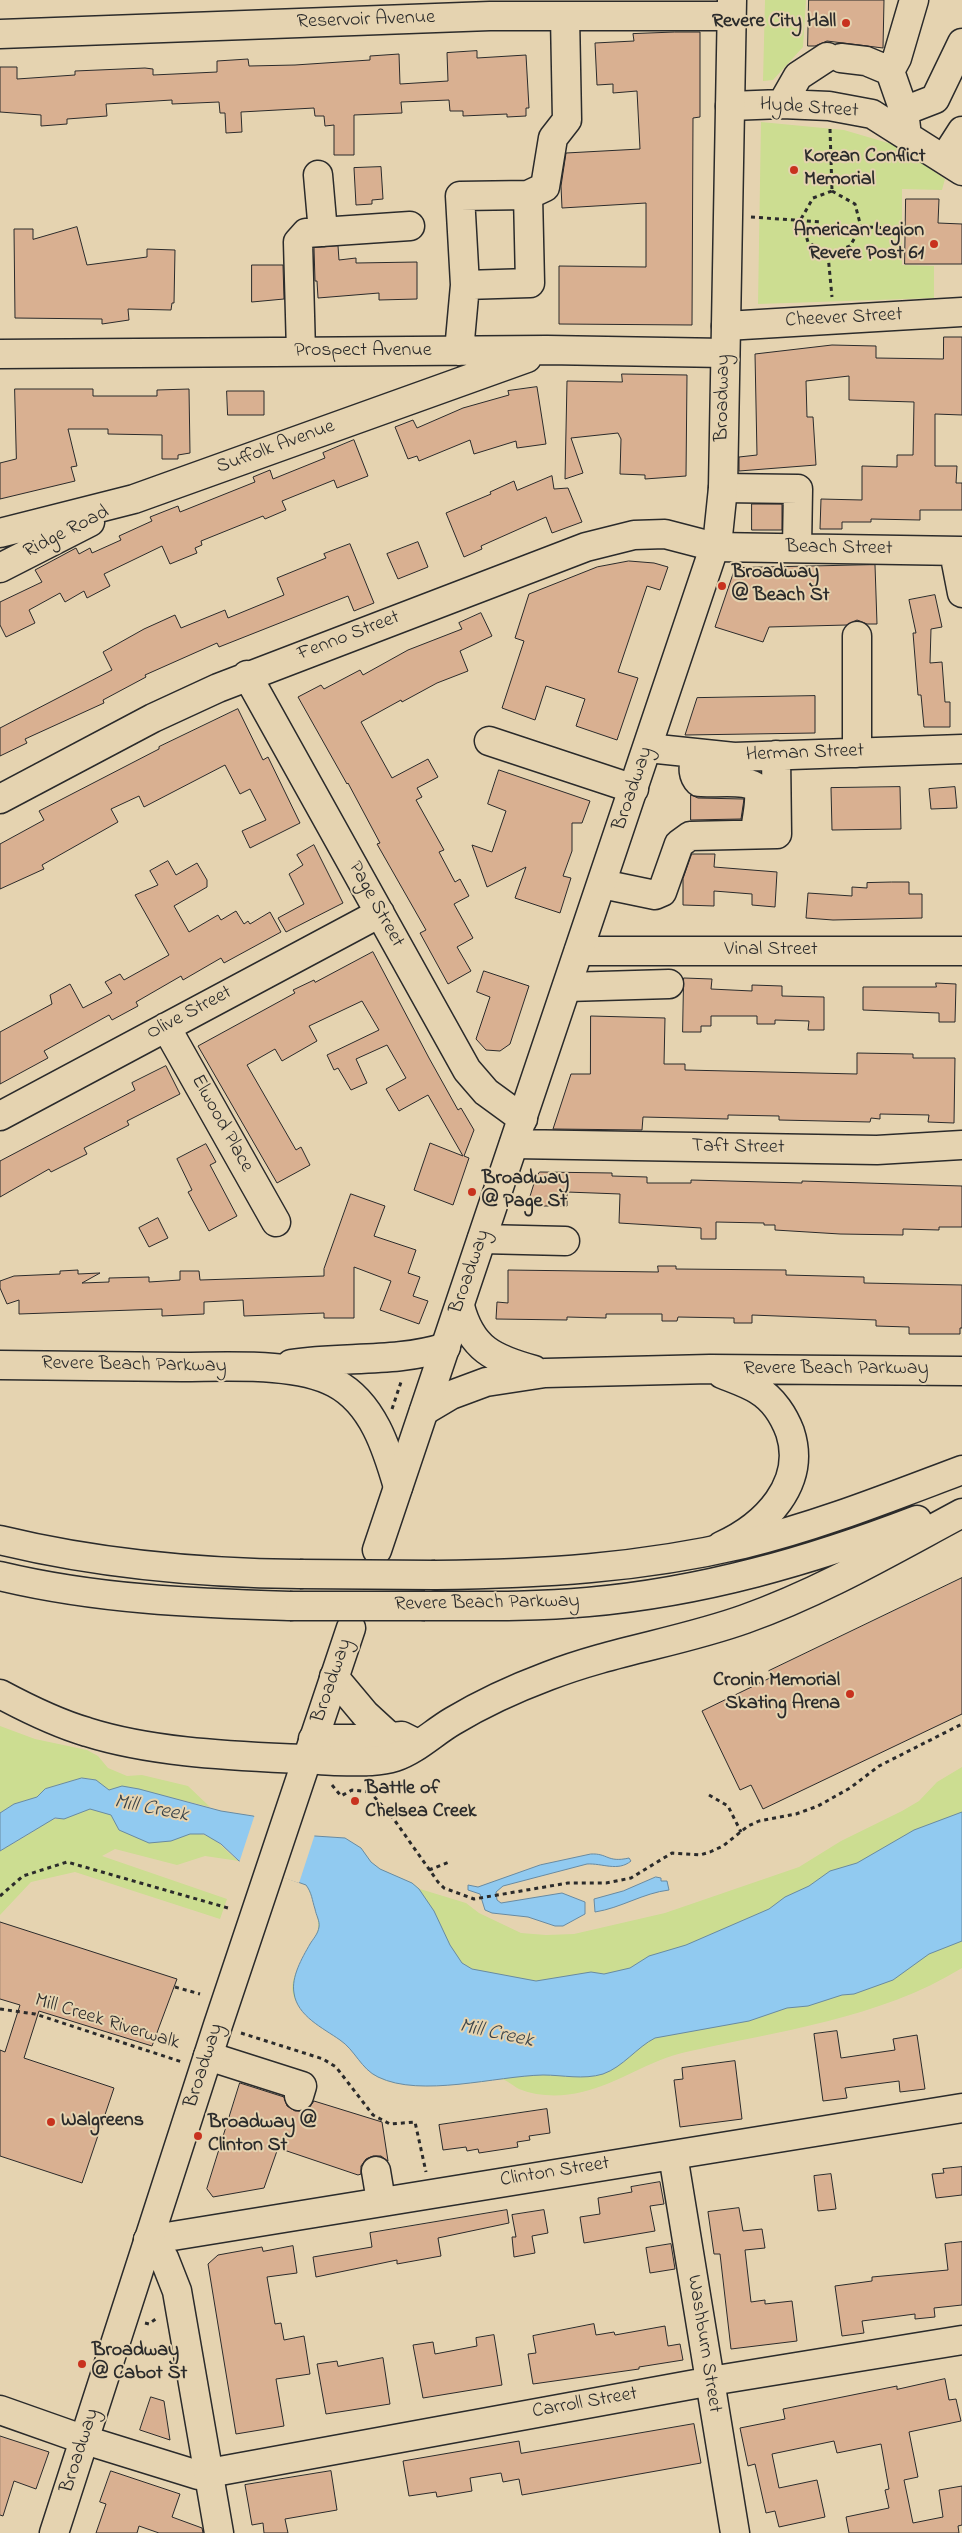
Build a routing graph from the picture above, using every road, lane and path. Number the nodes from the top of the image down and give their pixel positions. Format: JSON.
{"nodes":[{"id":1,"x":914,"y":0,"type":"edge"},
{"id":2,"x":732,"y":8,"type":"edge"},
{"id":3,"x":565,"y":16,"type":"junction"},
{"id":4,"x":0,"y":34,"type":"edge"},
{"id":5,"x":962,"y":43,"type":"edge"},
{"id":6,"x":890,"y":71,"type":"junction"},
{"id":7,"x":782,"y":104,"type":"junction"},
{"id":8,"x":730,"y":106,"type":"junction"},
{"id":9,"x":829,"y":106,"type":"junction"},
{"id":10,"x":905,"y":124,"type":"junction"},
{"id":11,"x":962,"y":130,"type":"edge"},
{"id":12,"x":953,"y":165,"type":"edge"},
{"id":13,"x":318,"y":175,"type":"dead end"},
{"id":14,"x":832,"y":191,"type":"junction"},
{"id":15,"x":528,"y":195,"type":"junction"},
{"id":16,"x":728,"y":216,"type":"junction"},
{"id":17,"x":801,"y":219,"type":"junction"},
{"id":18,"x":822,"y":222,"type":"dead end"},
{"id":19,"x":410,"y":226,"type":"dead end"},
{"id":20,"x":861,"y":227,"type":"junction"},
{"id":21,"x":894,"y":228,"type":"dead end"},
{"id":22,"x":323,"y":232,"type":"junction"},
{"id":23,"x":828,"y":255,"type":"junction"},
{"id":24,"x":465,"y":285,"type":"junction"},
{"id":25,"x":962,"y":312,"type":"edge"},
{"id":26,"x":834,"y":319,"type":"junction"},
{"id":27,"x":726,"y":340,"type":"junction"},
{"id":28,"x":547,"y":350,"type":"junction"},
{"id":29,"x":459,"y":351,"type":"junction"},
{"id":30,"x":301,"y":352,"type":"junction"},
{"id":31,"x":0,"y":354,"type":"edge"},
{"id":32,"x":723,"y":488,"type":"junction"},
{"id":33,"x":134,"y":499,"type":"junction"},
{"id":34,"x":0,"y":533,"type":"edge"},
{"id":35,"x":715,"y":547,"type":"junction"},
{"id":36,"x":797,"y":548,"type":"junction"},
{"id":37,"x":958,"y":551,"type":"edge"},
{"id":38,"x":0,"y":568,"type":"edge"},
{"id":39,"x":962,"y":593,"type":"edge"},
{"id":40,"x":857,"y":636,"type":"dead end"},
{"id":41,"x":247,"y":675,"type":"junction"},
{"id":42,"x":489,"y":741,"type":"dead end"},
{"id":43,"x":648,"y":748,"type":"junction"},
{"id":44,"x":962,"y":750,"type":"edge"},
{"id":45,"x":857,"y":753,"type":"junction"},
{"id":46,"x":695,"y":754,"type":"junction"},
{"id":47,"x":776,"y":755,"type":"junction"},
{"id":48,"x":634,"y":789,"type":"junction"},
{"id":49,"x":0,"y":799,"type":"edge"},
{"id":50,"x":766,"y":834,"type":"junction"},
{"id":51,"x":602,"y":884,"type":"junction"},
{"id":52,"x":380,"y":913,"type":"junction"},
{"id":53,"x":579,"y":951,"type":"junction"},
{"id":54,"x":962,"y":951,"type":"edge"},
{"id":55,"x":669,"y":984,"type":"dead end"},
{"id":56,"x":567,"y":987,"type":"junction"},
{"id":57,"x":166,"y":1027,"type":"junction"},
{"id":58,"x":0,"y":1116,"type":"edge"},
{"id":59,"x":523,"y":1119,"type":"junction"},
{"id":60,"x":514,"y":1144,"type":"junction"},
{"id":61,"x":962,"y":1145,"type":"edge"},
{"id":62,"x":276,"y":1222,"type":"dead end"},
{"id":63,"x":482,"y":1240,"type":"junction"},
{"id":64,"x":565,"y":1241,"type":"dead end"},
{"id":65,"x":460,"y":1306,"type":"junction"},
{"id":66,"x":446,"y":1347,"type":"junction"},
{"id":67,"x":0,"y":1365,"type":"edge"},
{"id":68,"x":268,"y":1368,"type":"junction"},
{"id":69,"x":710,"y":1369,"type":"junction"},
{"id":70,"x":962,"y":1371,"type":"edge"},
{"id":71,"x":545,"y":1372,"type":"junction"},
{"id":72,"x":403,"y":1378,"type":"dead end"},
{"id":73,"x":424,"y":1411,"type":"junction"},
{"id":74,"x":390,"y":1414,"type":"dead end"},
{"id":75,"x":962,"y":1470,"type":"edge"},
{"id":76,"x":398,"y":1487,"type":"junction"},
{"id":77,"x":962,"y":1504,"type":"edge"},
{"id":78,"x":962,"y":1513,"type":"edge"},
{"id":79,"x":0,"y":1540,"type":"edge"},
{"id":80,"x":377,"y":1550,"type":"dead end"},
{"id":81,"x":707,"y":1552,"type":"junction"},
{"id":82,"x":0,"y":1576,"type":"edge"},
{"id":83,"x":351,"y":1628,"type":"dead end"},
{"id":84,"x":334,"y":1677,"type":"junction"},
{"id":85,"x":0,"y":1694,"type":"edge"},
{"id":86,"x":962,"y":1724,"type":"edge"},
{"id":87,"x":390,"y":1737,"type":"junction"},
{"id":88,"x":418,"y":1744,"type":"junction"},
{"id":89,"x":310,"y":1749,"type":"junction"},
{"id":90,"x":367,"y":1778,"type":"dead end"},
{"id":91,"x":332,"y":1784,"type":"dead end"},
{"id":92,"x":370,"y":1792,"type":"junction"},
{"id":93,"x":709,"y":1796,"type":"dead end"},
{"id":94,"x":741,"y":1832,"type":"junction"},
{"id":95,"x":449,"y":1862,"type":"dead end"},
{"id":96,"x":429,"y":1870,"type":"junction"},
{"id":97,"x":0,"y":1896,"type":"edge"},
{"id":98,"x":228,"y":1908,"type":"dead end"},
{"id":99,"x":175,"y":1987,"type":"dead end"},
{"id":100,"x":200,"y":1994,"type":"dead end"},
{"id":101,"x":0,"y":2009,"type":"edge"},
{"id":102,"x":241,"y":2033,"type":"dead end"},
{"id":103,"x":206,"y":2062,"type":"junction"},
{"id":104,"x":299,"y":2096,"type":"dead end"},
{"id":105,"x":962,"y":2108,"type":"edge"},
{"id":106,"x":673,"y":2154,"type":"junction"},
{"id":107,"x":376,"y":2171,"type":"dead end"},
{"id":108,"x":427,"y":2175,"type":"dead end"},
{"id":109,"x":377,"y":2201,"type":"junction"},
{"id":110,"x":148,"y":2240,"type":"junction"},
{"id":111,"x":157,"y":2318,"type":"dead end"},
{"id":112,"x":149,"y":2324,"type":"dead end"},
{"id":113,"x":962,"y":2340,"type":"edge"},
{"id":114,"x":709,"y":2382,"type":"junction"},
{"id":115,"x":0,"y":2410,"type":"edge"},
{"id":116,"x":85,"y":2440,"type":"junction"},
{"id":117,"x":209,"y":2473,"type":"junction"},
{"id":118,"x":54,"y":2533,"type":"edge"},
{"id":119,"x":219,"y":2533,"type":"edge"},
{"id":120,"x":735,"y":2533,"type":"edge"}],
"edges":[{"from":1,"to":6,"type":"main road"},
{"from":2,"to":3,"type":"main road","name":"Reservoir Avenue"},
{"from":2,"to":8,"type":"main road","name":"Broadway"},
{"from":3,"to":4,"type":"main road","name":"Reservoir Avenue"},
{"from":3,"to":15,"type":"main road"},
{"from":5,"to":10,"type":"main road"},
{"from":6,"to":7,"type":"main road"},
{"from":6,"to":10,"type":"main road"},
{"from":7,"to":8,"type":"main road","name":"Hyde Street"},
{"from":7,"to":9,"type":"main road","name":"Hyde Street"},
{"from":8,"to":16,"type":"main road","name":"Broadway"},
{"from":9,"to":10,"type":"main road","name":"Hyde Street"},
{"from":9,"to":14,"type":"path"},
{"from":10,"to":12,"type":"main road","name":"Hyde Street"},
{"from":11,"to":12,"type":"main road"},
{"from":13,"to":22,"type":"main road"},
{"from":14,"to":17,"type":"path"},
{"from":14,"to":20,"type":"path"},
{"from":15,"to":24,"type":"main road"},
{"from":15,"to":24,"type":"main road"},
{"from":16,"to":17,"type":"path"},
{"from":16,"to":27,"type":"main road","name":"Broadway"},
{"from":17,"to":18,"type":"path"},
{"from":17,"to":23,"type":"path"},
{"from":19,"to":22,"type":"main road"},
{"from":20,"to":21,"type":"path"},
{"from":20,"to":23,"type":"path"},
{"from":22,"to":30,"type":"main road"},
{"from":23,"to":26,"type":"path"},
{"from":24,"to":29,"type":"main road"},
{"from":25,"to":26,"type":"main road","name":"Cheever Street"},
{"from":26,"to":27,"type":"main road","name":"Cheever Street"},
{"from":27,"to":28,"type":"main road","name":"Prospect Avenue"},
{"from":27,"to":32,"type":"main road","name":"Broadway"},
{"from":28,"to":29,"type":"main road","name":"Prospect Avenue"},
{"from":28,"to":33,"type":"main road","name":"Suffolk Avenue"},
{"from":29,"to":30,"type":"main road","name":"Prospect Avenue"},
{"from":30,"to":31,"type":"main road","name":"Prospect Avenue"},
{"from":32,"to":35,"type":"main road","name":"Broadway"},
{"from":32,"to":36,"type":"main road"},
{"from":33,"to":34,"type":"main road","name":"Suffolk Avenue"},
{"from":33,"to":38,"type":"main road","name":"Ridge Road"},
{"from":35,"to":36,"type":"main road","name":"Beach Street"},
{"from":35,"to":41,"type":"main road","name":"Fenno Street"},
{"from":35,"to":43,"type":"main road","name":"Broadway"},
{"from":36,"to":37,"type":"main road","name":"Beach Street"},
{"from":37,"to":39,"type":"main road"},
{"from":40,"to":45,"type":"main road"},
{"from":41,"to":49,"type":"main road","name":"Fenno Street"},
{"from":41,"to":52,"type":"main road","name":"Page Street"},
{"from":42,"to":48,"type":"main road"},
{"from":43,"to":46,"type":"main road","name":"Herman Street"},
{"from":43,"to":48,"type":"main road","name":"Broadway"},
{"from":44,"to":45,"type":"main road","name":"Herman Street"},
{"from":45,"to":47,"type":"main road","name":"Herman Street"},
{"from":46,"to":47,"type":"main road","name":"Herman Street"},
{"from":46,"to":50,"type":"main road"},
{"from":47,"to":50,"type":"main road"},
{"from":48,"to":51,"type":"main road","name":"Broadway"},
{"from":50,"to":51,"type":"main road"},
{"from":51,"to":53,"type":"main road","name":"Broadway"},
{"from":52,"to":57,"type":"main road","name":"Olive Street"},
{"from":52,"to":59,"type":"main road","name":"Page Street"},
{"from":53,"to":54,"type":"main road","name":"Vinal Street"},
{"from":53,"to":56,"type":"main road","name":"Broadway"},
{"from":55,"to":56,"type":"main road"},
{"from":56,"to":59,"type":"main road","name":"Broadway"},
{"from":57,"to":58,"type":"main road","name":"Olive Street"},
{"from":57,"to":62,"type":"main road","name":"Elwood Place"},
{"from":59,"to":60,"type":"main road","name":"Broadway"},
{"from":60,"to":61,"type":"main road","name":"Taft Street"},
{"from":60,"to":63,"type":"main road","name":"Broadway"},
{"from":63,"to":64,"type":"main road"},
{"from":63,"to":65,"type":"main road","name":"Broadway"},
{"from":65,"to":66,"type":"main road","name":"Broadway"},
{"from":65,"to":71,"type":"main road","name":"Revere Beach Parkway"},
{"from":66,"to":68,"type":"main road","name":"Revere Beach Parkway"},
{"from":66,"to":73,"type":"main road","name":"Broadway"},
{"from":67,"to":68,"type":"main road","name":"Revere Beach Parkway"},
{"from":68,"to":76,"type":"main road","name":"Revere Beach Parkway"},
{"from":69,"to":70,"type":"main road","name":"Revere Beach Parkway"},
{"from":69,"to":71,"type":"main road","name":"Revere Beach Parkway"},
{"from":69,"to":81,"type":"main road","name":"Revere Beach Parkway"},
{"from":71,"to":73,"type":"main road","name":"Revere Beach Parkway"},
{"from":72,"to":74,"type":"path"},
{"from":73,"to":76,"type":"main road","name":"Broadway"},
{"from":75,"to":81,"type":"main road","name":"Revere Beach Parkway"},
{"from":76,"to":80,"type":"main road","name":"Broadway"},
{"from":77,"to":82,"type":"main road","name":"Revere Beach Parkway","bridge":true},
{"from":78,"to":88,"type":"main road"},
{"from":79,"to":81,"type":"main road","name":"Revere Beach Parkway","bridge":true},
{"from":83,"to":84,"type":"main road","name":"Broadway"},
{"from":84,"to":87,"type":"main road"},
{"from":84,"to":89,"type":"main road","name":"Broadway"},
{"from":85,"to":89,"type":"main road"},
{"from":86,"to":94,"type":"path"},
{"from":87,"to":88,"type":"main road"},
{"from":87,"to":89,"type":"main road"},
{"from":88,"to":89,"type":"main road"},
{"from":89,"to":103,"type":"main road","name":"Broadway"},
{"from":90,"to":92,"type":"path"},
{"from":91,"to":92,"type":"path"},
{"from":92,"to":96,"type":"path"},
{"from":93,"to":94,"type":"path"},
{"from":94,"to":96,"type":"path"},
{"from":95,"to":96,"type":"path"},
{"from":97,"to":98,"type":"path"},
{"from":99,"to":100,"type":"path"},
{"from":101,"to":103,"type":"path","name":"Mill Creek Riverwalk"},
{"from":102,"to":108,"type":"path"},
{"from":103,"to":104,"type":"main road"},
{"from":103,"to":110,"type":"main road","name":"Broadway"},
{"from":105,"to":106,"type":"main road","name":"Clinton Street"},
{"from":106,"to":109,"type":"main road","name":"Clinton Street"},
{"from":106,"to":114,"type":"main road","name":"Washburn Street"},
{"from":107,"to":109,"type":"main road"},
{"from":109,"to":110,"type":"main road","name":"Clinton Street"},
{"from":110,"to":116,"type":"main road","name":"Broadway"},
{"from":110,"to":117,"type":"main road"},
{"from":111,"to":112,"type":"path"},
{"from":113,"to":114,"type":"main road","name":"Carroll Street"},
{"from":114,"to":117,"type":"main road","name":"Carroll Street"},
{"from":114,"to":120,"type":"main road","name":"Washburn Street"},
{"from":115,"to":116,"type":"main road","name":"Carroll Street"},
{"from":116,"to":117,"type":"main road","name":"Carroll Street"},
{"from":116,"to":118,"type":"main road","name":"Broadway"},
{"from":117,"to":119,"type":"main road"}]}
